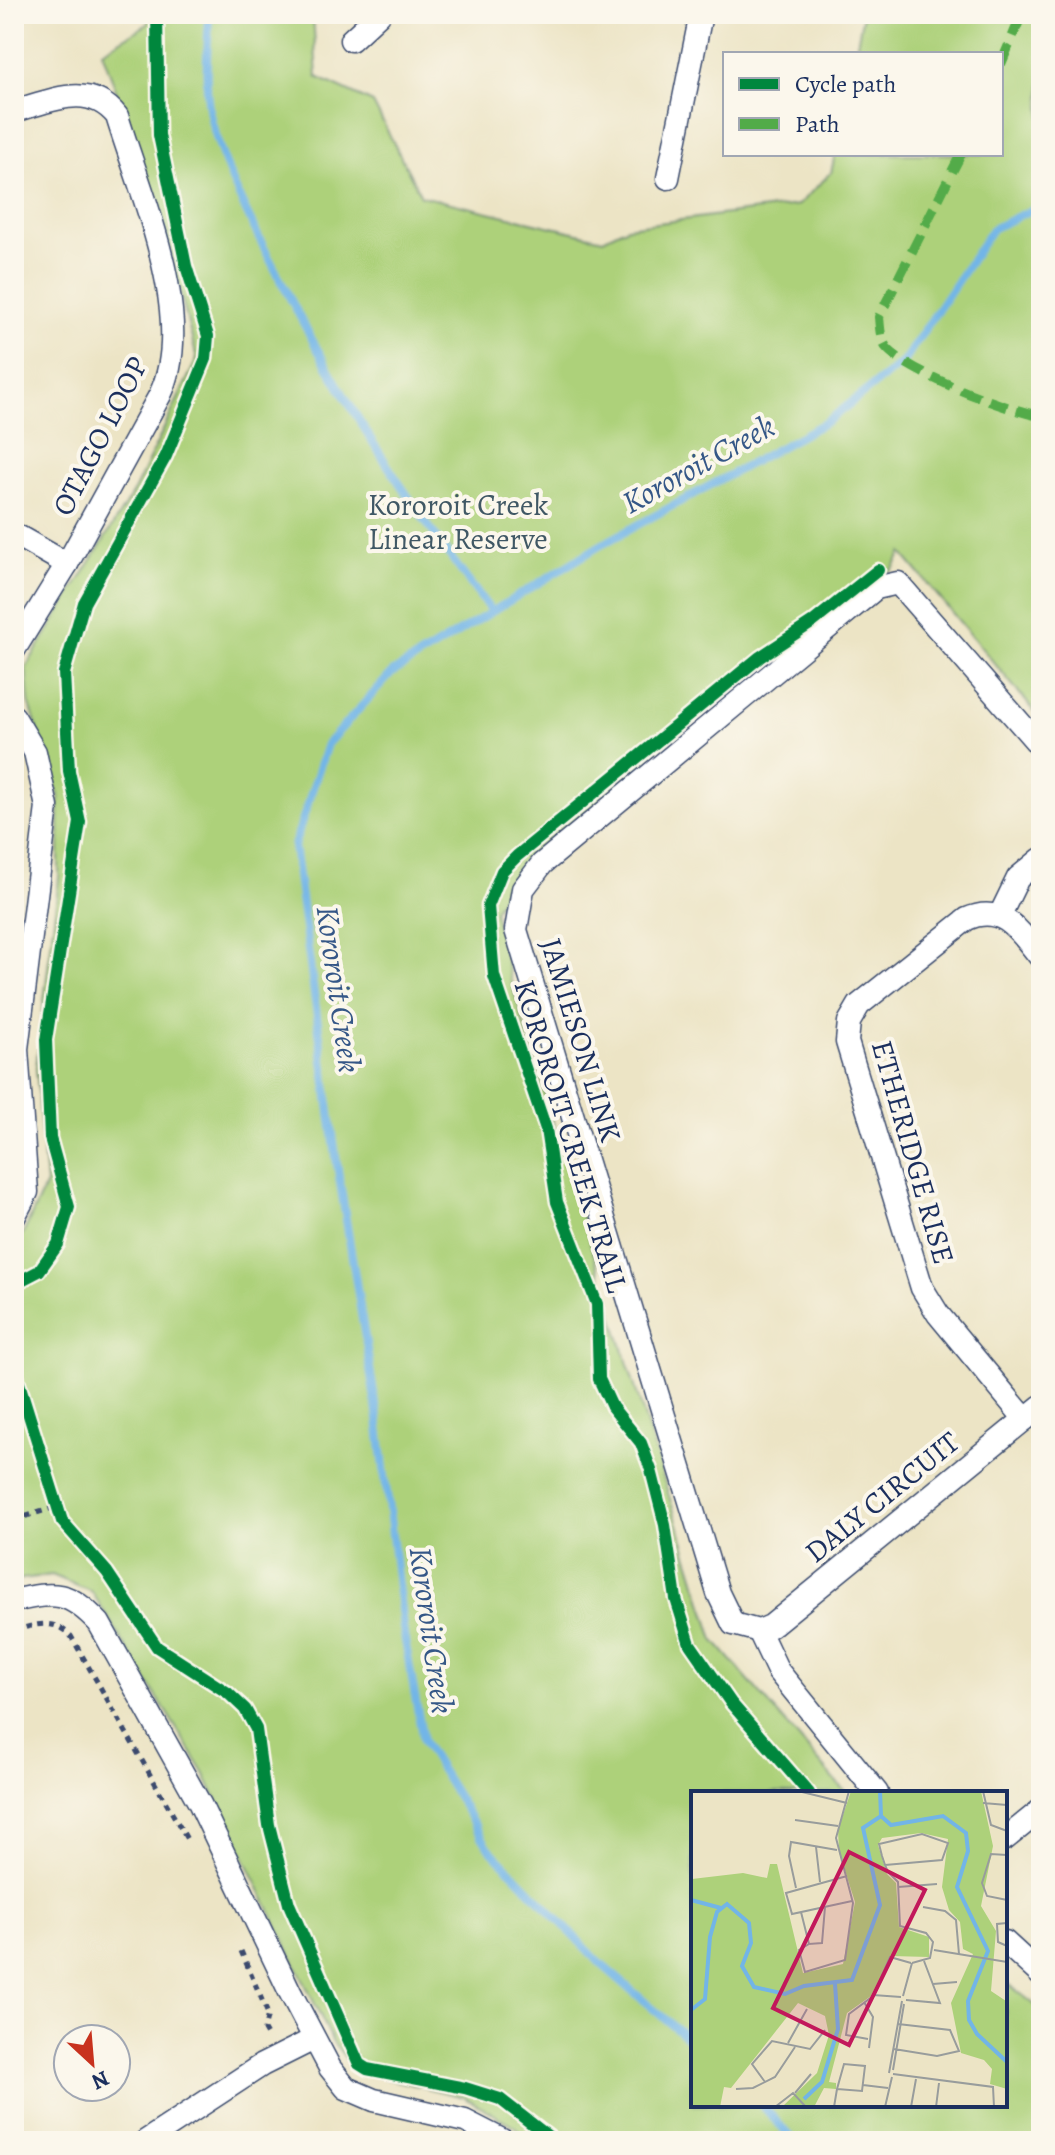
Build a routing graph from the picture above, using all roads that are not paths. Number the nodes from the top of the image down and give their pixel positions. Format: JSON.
{"nodes":[{"id":1,"x":379,"y":14,"type":"edge"},
{"id":2,"x":701,"y":14,"type":"edge"},
{"id":3,"x":351,"y":40,"type":"dead end"},
{"id":4,"x":14,"y":111,"type":"edge"},
{"id":5,"x":668,"y":178,"type":"dead end"},
{"id":6,"x":14,"y":534,"type":"edge"},
{"id":7,"x":67,"y":564,"type":"junction"},
{"id":8,"x":14,"y":650,"type":"edge"},
{"id":9,"x":14,"y":717,"type":"edge"},
{"id":10,"x":1041,"y":747,"type":"edge"},
{"id":11,"x":1041,"y":859,"type":"edge"},
{"id":12,"x":1000,"y":915,"type":"junction"},
{"id":13,"x":1041,"y":958,"type":"edge"},
{"id":14,"x":14,"y":1217,"type":"edge"},
{"id":15,"x":1033,"y":1413,"type":"edge"},
{"id":16,"x":14,"y":1601,"type":"edge"},
{"id":17,"x":759,"y":1631,"type":"junction"},
{"id":18,"x":875,"y":1791,"type":"edge"},
{"id":19,"x":1041,"y":1810,"type":"edge"},
{"id":20,"x":1007,"y":1837,"type":"edge"},
{"id":21,"x":1007,"y":1944,"type":"edge"},
{"id":22,"x":1041,"y":1975,"type":"edge"},
{"id":23,"x":314,"y":2039,"type":"junction"},
{"id":24,"x":146,"y":2141,"type":"edge"},
{"id":25,"x":504,"y":2141,"type":"edge"}],
"edges":[{"from":1,"to":3,"type":"street"},
{"from":2,"to":5,"type":"street"},
{"from":4,"to":7,"type":"street","name":"OTAGO LOOP"},
{"from":6,"to":7,"type":"street","name":"OTAGO LOOP"},
{"from":7,"to":8,"type":"street","name":"OTAGO LOOP"},
{"from":9,"to":14,"type":"street"},
{"from":10,"to":17,"type":"street","name":"JAMIESON LINK"},
{"from":11,"to":12,"type":"street"},
{"from":12,"to":13,"type":"street"},
{"from":12,"to":15,"type":"street","name":"ETHERIDGE RISE"},
{"from":15,"to":17,"type":"street","name":"DALY CIRCUIT"},
{"from":16,"to":23,"type":"street"},
{"from":17,"to":18,"type":"street"},
{"from":19,"to":20,"type":"street"},
{"from":21,"to":22,"type":"street"},
{"from":23,"to":24,"type":"street"},
{"from":23,"to":25,"type":"street"}]}
